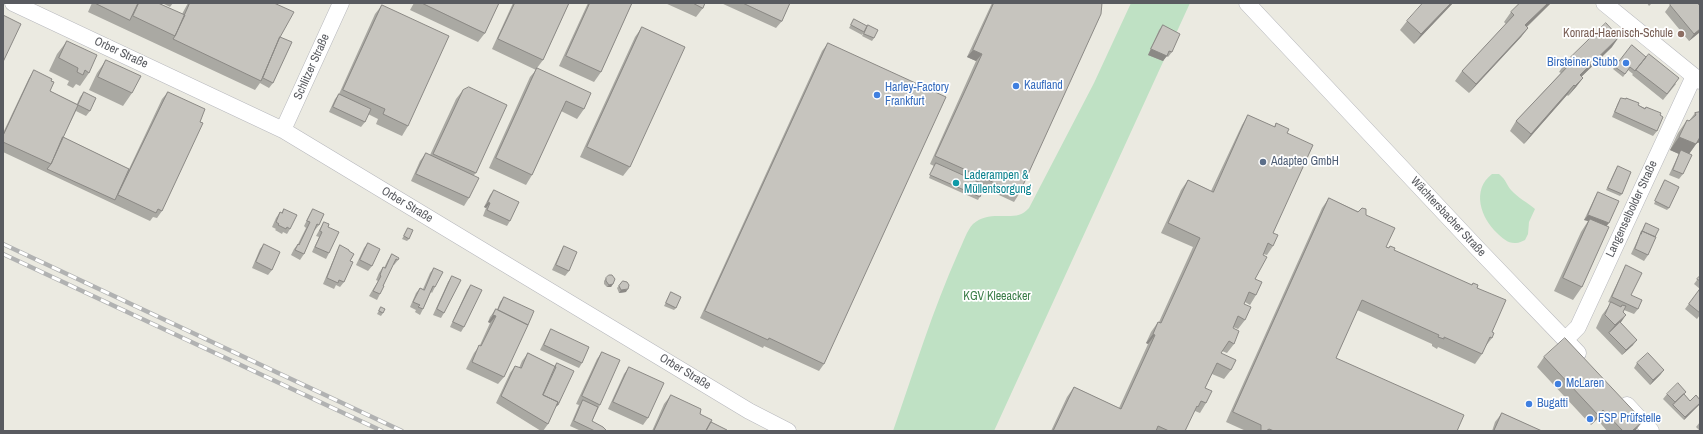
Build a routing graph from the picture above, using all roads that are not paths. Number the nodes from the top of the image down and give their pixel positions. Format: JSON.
{"nodes":[{"id":1,"x":13,"y":3,"type":"edge"},
{"id":2,"x":341,"y":3,"type":"edge"},
{"id":3,"x":1246,"y":3,"type":"edge"},
{"id":4,"x":1604,"y":3,"type":"edge"},
{"id":5,"x":1697,"y":78,"type":"edge"},
{"id":6,"x":283,"y":130,"type":"junction"},
{"id":7,"x":1566,"y":339,"type":"junction"},
{"id":8,"x":1587,"y":362,"type":"edge"},
{"id":9,"x":1619,"y":397,"type":"edge"},
{"id":10,"x":788,"y":431,"type":"edge"},
{"id":11,"x":1651,"y":431,"type":"edge"}],
"edges":[{"from":1,"to":6,"type":"street","name":"Orber Straße"},
{"from":2,"to":6,"type":"street","name":"Schlitzer Straße"},
{"from":3,"to":7,"type":"street","name":"Wächtersbacher Straße"},
{"from":4,"to":5,"type":"street"},
{"from":5,"to":7,"type":"street","name":"Langenselbolder Straße"},
{"from":6,"to":10,"type":"street","name":"Orber Straße"},
{"from":7,"to":8,"type":"street","name":"Wächtersbacher Straße"},
{"from":9,"to":11,"type":"street"}]}
